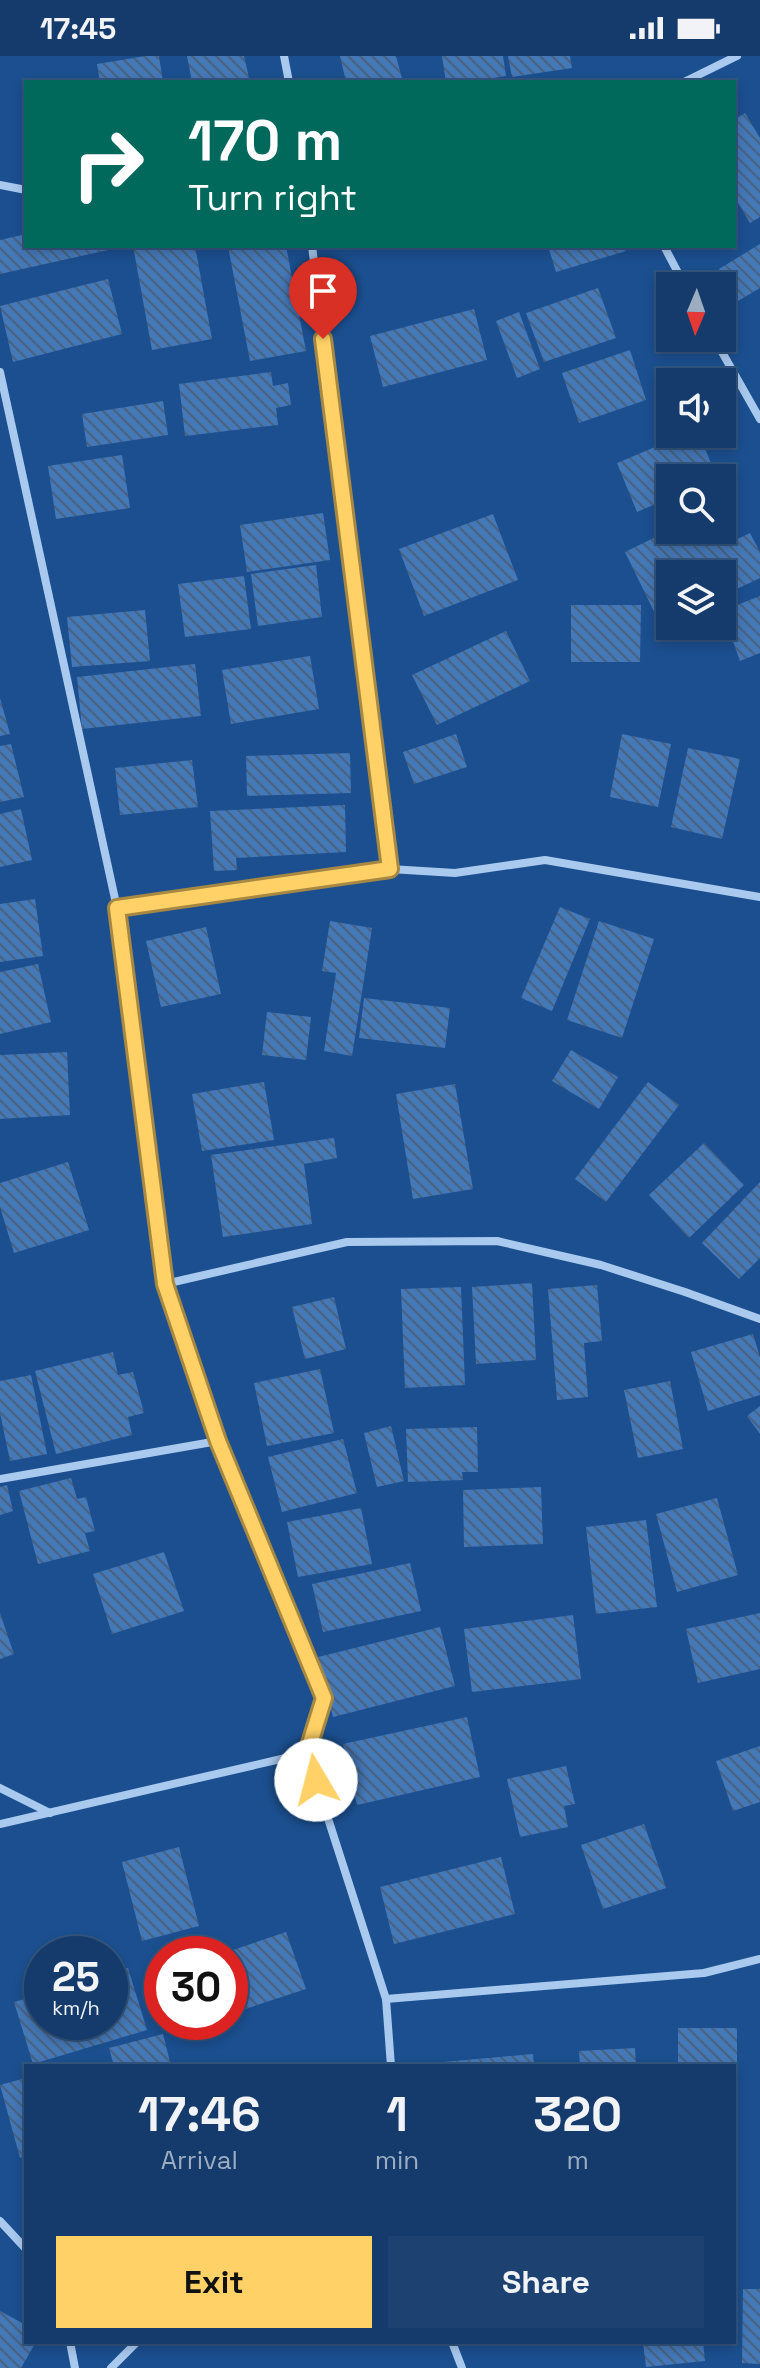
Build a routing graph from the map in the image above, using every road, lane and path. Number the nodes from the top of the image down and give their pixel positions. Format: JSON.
{"nodes":[{"id":1,"x":284,"y":56,"type":"edge"},
{"id":2,"x":737,"y":56,"type":"edge"},
{"id":3,"x":289,"y":80,"type":"edge"},
{"id":4,"x":688,"y":80,"type":"edge"},
{"id":5,"x":0,"y":185,"type":"edge"},
{"id":6,"x":24,"y":190,"type":"edge"},
{"id":7,"x":312,"y":248,"type":"edge"},
{"id":8,"x":665,"y":248,"type":"edge"},
{"id":9,"x":678,"y":272,"type":"edge"},
{"id":10,"x":722,"y":352,"type":"edge"},
{"id":11,"x":0,"y":372,"type":"edge"},
{"id":12,"x":760,"y":419,"type":"edge"},
{"id":13,"x":390,"y":869,"type":"junction"},
{"id":14,"x":760,"y":897,"type":"edge"},
{"id":15,"x":117,"y":908,"type":"junction"},
{"id":16,"x":165,"y":1284,"type":"junction"},
{"id":17,"x":760,"y":1319,"type":"edge"},
{"id":18,"x":218,"y":1441,"type":"junction"},
{"id":19,"x":0,"y":1479,"type":"edge"},
{"id":20,"x":307,"y":1753,"type":"junction"},
{"id":21,"x":0,"y":1788,"type":"edge"},
{"id":22,"x":51,"y":1814,"type":"junction"},
{"id":23,"x":0,"y":1824,"type":"edge"},
{"id":24,"x":760,"y":1959,"type":"edge"},
{"id":25,"x":386,"y":1999,"type":"junction"},
{"id":26,"x":391,"y":2064,"type":"edge"},
{"id":27,"x":0,"y":2221,"type":"edge"},
{"id":28,"x":24,"y":2247,"type":"edge"},
{"id":29,"x":70,"y":2344,"type":"edge"},
{"id":30,"x":135,"y":2344,"type":"edge"},
{"id":31,"x":453,"y":2344,"type":"edge"},
{"id":32,"x":75,"y":2368,"type":"edge"},
{"id":33,"x":111,"y":2368,"type":"edge"},
{"id":34,"x":462,"y":2368,"type":"edge"}],
"edges":[{"from":1,"to":3,"type":"street"},
{"from":2,"to":4,"type":"street"},
{"from":5,"to":6,"type":"street"},
{"from":7,"to":13,"type":"street"},
{"from":8,"to":9,"type":"street"},
{"from":10,"to":12,"type":"street"},
{"from":11,"to":15,"type":"street"},
{"from":13,"to":14,"type":"street"},
{"from":13,"to":15,"type":"street"},
{"from":15,"to":16,"type":"street"},
{"from":16,"to":17,"type":"street"},
{"from":16,"to":18,"type":"street"},
{"from":18,"to":19,"type":"street"},
{"from":18,"to":20,"type":"street"},
{"from":20,"to":22,"type":"street"},
{"from":20,"to":25,"type":"street"},
{"from":21,"to":22,"type":"street"},
{"from":22,"to":23,"type":"street"},
{"from":24,"to":25,"type":"street"},
{"from":25,"to":26,"type":"street"},
{"from":27,"to":28,"type":"street"},
{"from":29,"to":32,"type":"street"},
{"from":30,"to":33,"type":"street"},
{"from":31,"to":34,"type":"street"}]}
